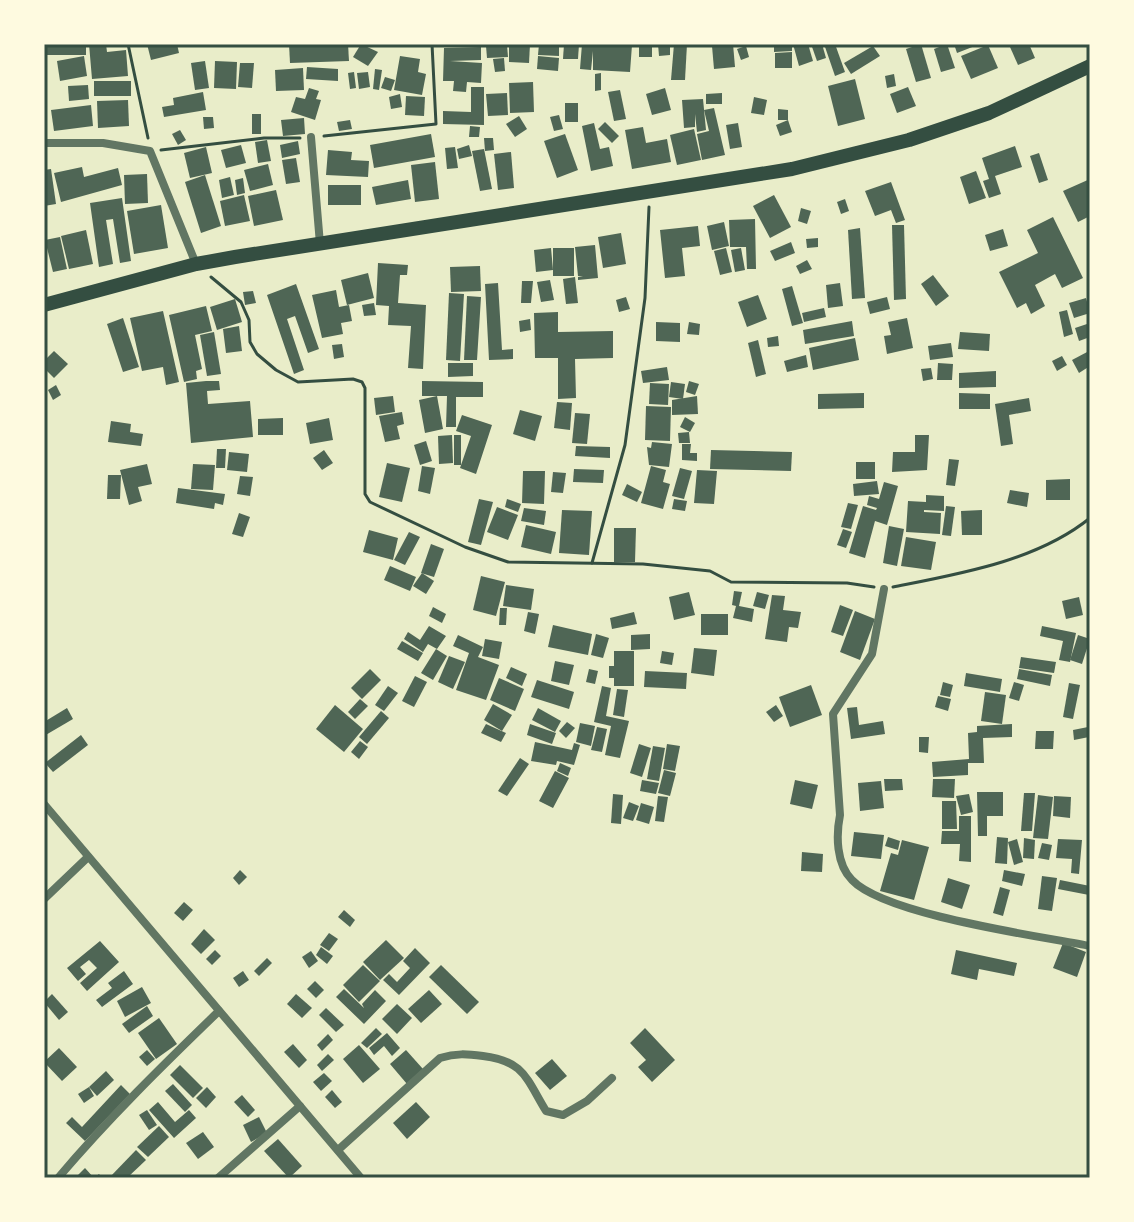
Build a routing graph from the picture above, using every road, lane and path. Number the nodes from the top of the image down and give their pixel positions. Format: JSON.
{"nodes":[{"id":1,"x":128,"y":44,"type":"edge"},
{"id":2,"x":432,"y":44,"type":"edge"},
{"id":3,"x":1090,"y":66,"type":"edge"},
{"id":4,"x":311,"y":137,"type":"junction"},
{"id":5,"x":44,"y":143,"type":"edge"},
{"id":6,"x":150,"y":151,"type":"junction"},
{"id":7,"x":650,"y":191,"type":"junction"},
{"id":8,"x":320,"y":244,"type":"junction"},
{"id":9,"x":196,"y":264,"type":"junction"},
{"id":10,"x":44,"y":305,"type":"edge"},
{"id":11,"x":1090,"y":518,"type":"edge"},
{"id":12,"x":592,"y":563,"type":"junction"},
{"id":13,"x":884,"y":589,"type":"junction"},
{"id":14,"x":44,"y":804,"type":"edge"},
{"id":15,"x":88,"y":857,"type":"junction"},
{"id":16,"x":44,"y":899,"type":"edge"},
{"id":17,"x":1090,"y":946,"type":"edge"},
{"id":18,"x":219,"y":1011,"type":"junction"},
{"id":19,"x":612,"y":1078,"type":"dead end"},
{"id":20,"x":300,"y":1106,"type":"junction"},
{"id":21,"x":338,"y":1150,"type":"junction"},
{"id":22,"x":58,"y":1178,"type":"edge"},
{"id":23,"x":218,"y":1178,"type":"edge"},
{"id":24,"x":361,"y":1178,"type":"edge"}],
"edges":[{"from":1,"to":6,"type":"path"},
{"from":2,"to":4,"type":"path"},
{"from":3,"to":7,"type":"main road"},
{"from":4,"to":6,"type":"path"},
{"from":4,"to":8,"type":"street"},
{"from":5,"to":6,"type":"street"},
{"from":6,"to":9,"type":"street"},
{"from":7,"to":8,"type":"main road"},
{"from":7,"to":12,"type":"path"},
{"from":8,"to":9,"type":"main road"},
{"from":9,"to":10,"type":"main road"},
{"from":9,"to":12,"type":"path"},
{"from":11,"to":13,"type":"path"},
{"from":12,"to":13,"type":"path"},
{"from":13,"to":17,"type":"street"},
{"from":14,"to":15,"type":"street"},
{"from":15,"to":16,"type":"street"},
{"from":15,"to":18,"type":"street"},
{"from":18,"to":20,"type":"street"},
{"from":18,"to":22,"type":"street"},
{"from":19,"to":21,"type":"street"},
{"from":20,"to":21,"type":"street"},
{"from":20,"to":23,"type":"street"},
{"from":21,"to":24,"type":"street"}]}
